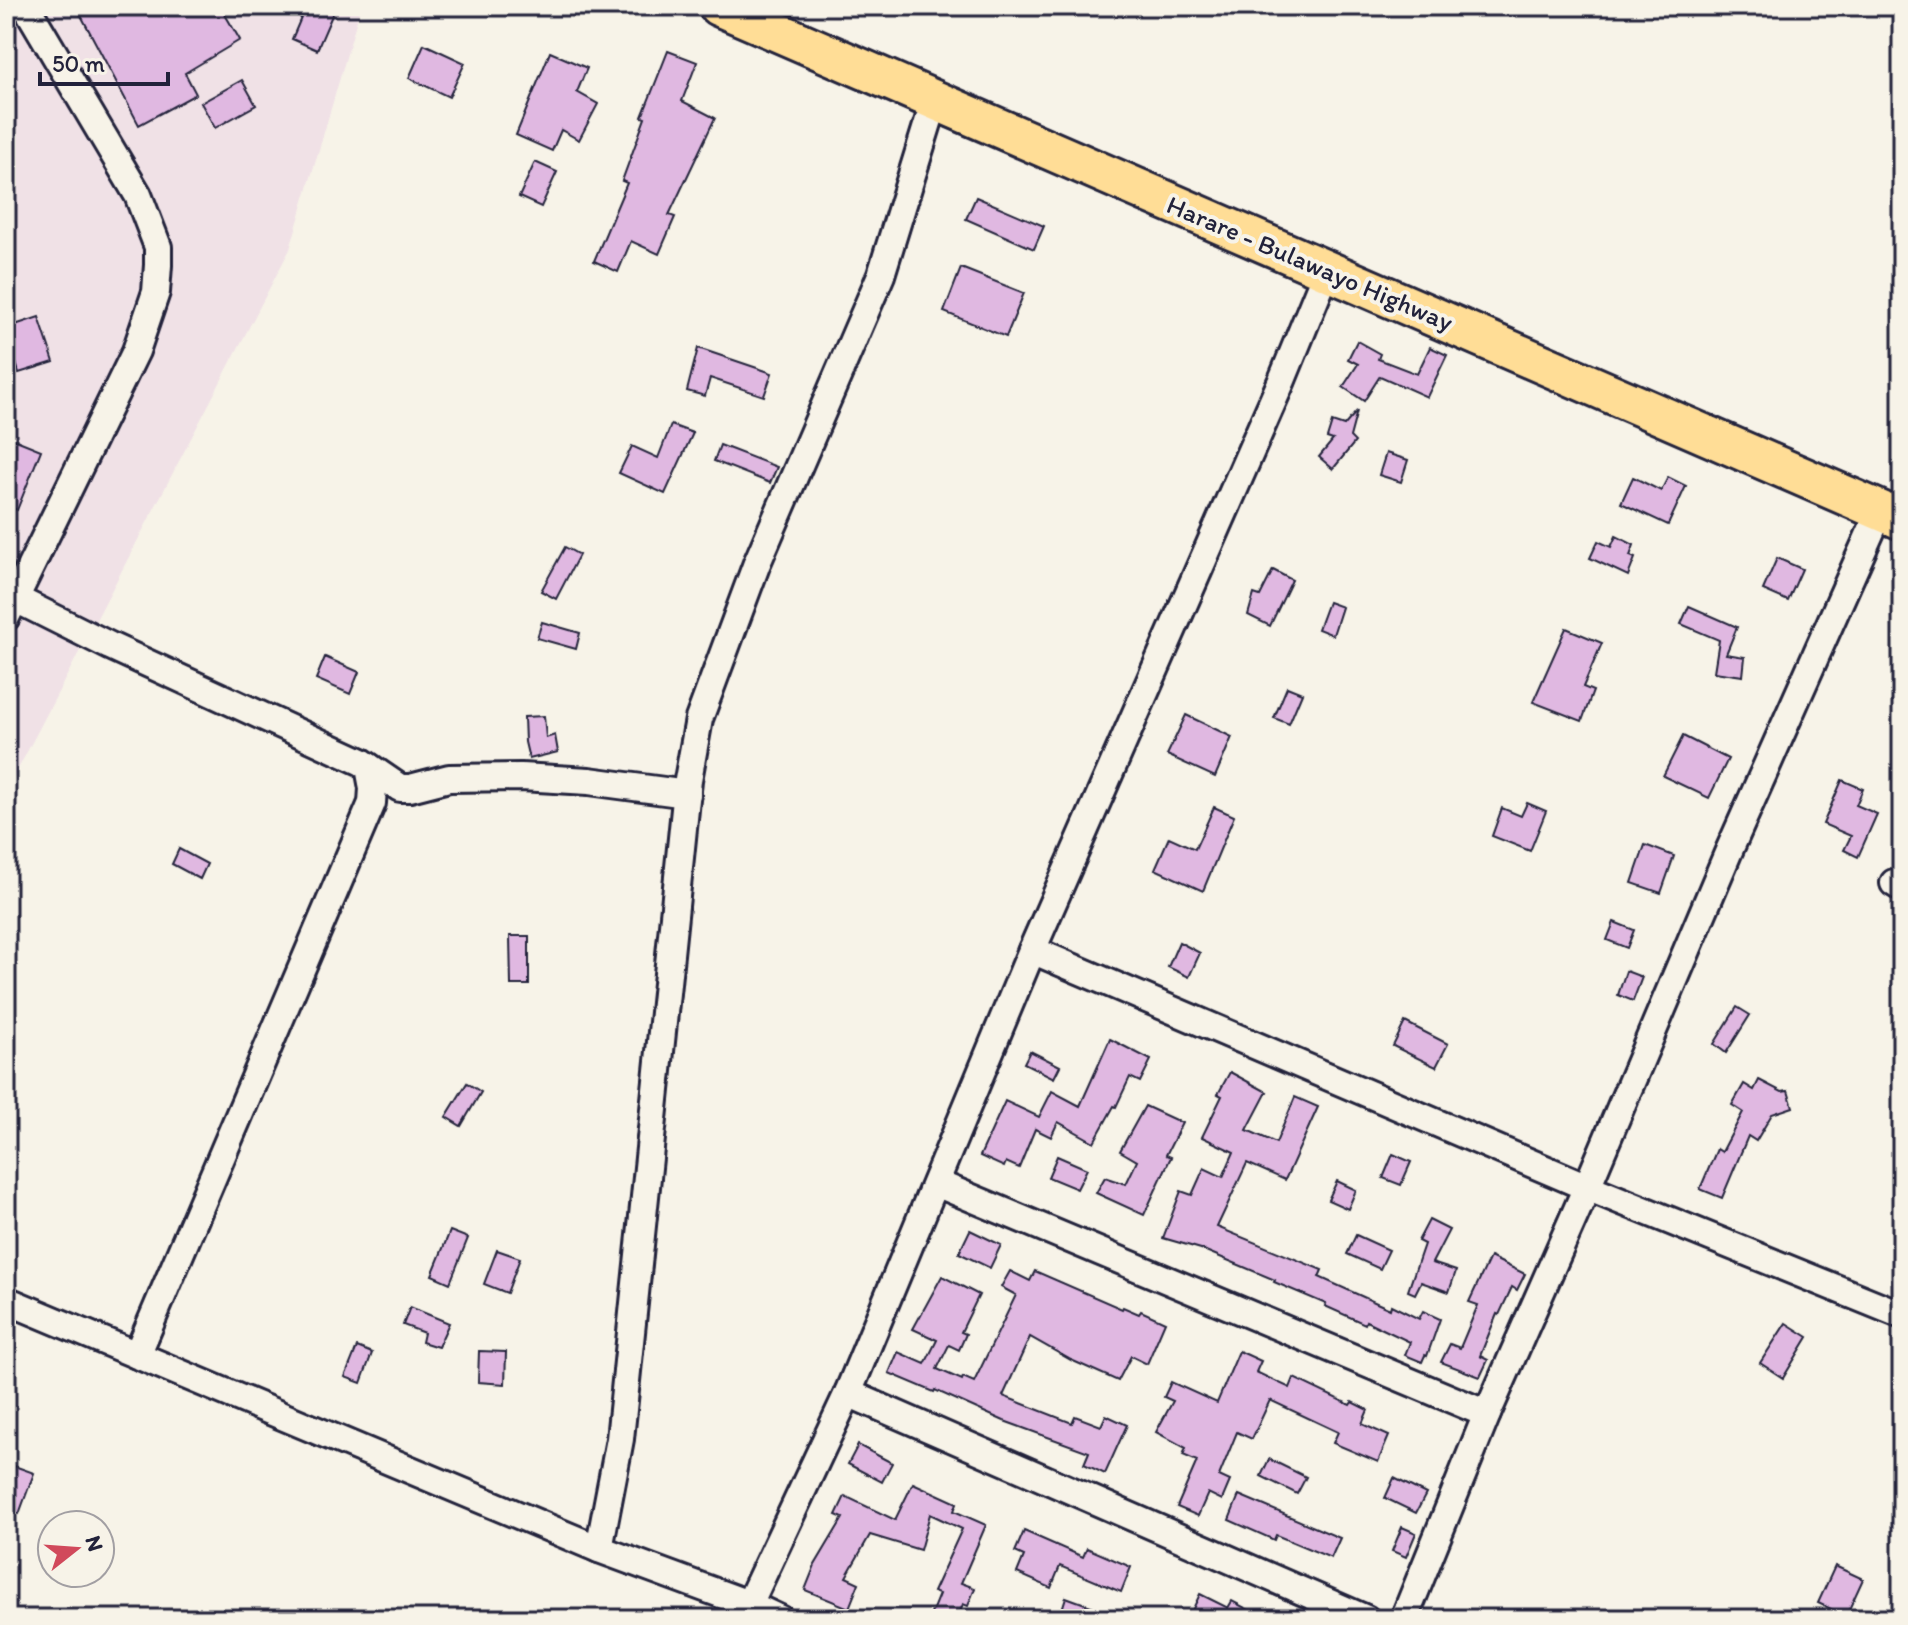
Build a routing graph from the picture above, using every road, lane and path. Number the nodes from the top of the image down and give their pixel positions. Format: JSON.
{"nodes":[{"id":1,"x":26,"y":6,"type":"edge"},
{"id":2,"x":718,"y":6,"type":"edge"},
{"id":3,"x":935,"y":100,"type":"junction"},
{"id":4,"x":1327,"y":270,"type":"junction"},
{"id":5,"x":1891,"y":516,"type":"edge"},
{"id":6,"x":16,"y":566,"type":"edge"},
{"id":7,"x":10,"y":607,"type":"edge"},
{"id":8,"x":369,"y":767,"type":"junction"},
{"id":9,"x":687,"y":794,"type":"junction"},
{"id":10,"x":1032,"y":950,"type":"junction"},
{"id":11,"x":936,"y":1183,"type":"junction"},
{"id":12,"x":1587,"y":1187,"type":"junction"},
{"id":13,"x":6,"y":1300,"type":"edge"},
{"id":14,"x":1902,"y":1315,"type":"edge"},
{"id":15,"x":137,"y":1355,"type":"junction"},
{"id":16,"x":848,"y":1393,"type":"junction"},
{"id":17,"x":1487,"y":1414,"type":"junction"},
{"id":18,"x":599,"y":1549,"type":"junction"},
{"id":19,"x":745,"y":1612,"type":"edge"},
{"id":20,"x":780,"y":1619,"type":"edge"},
{"id":21,"x":1366,"y":1619,"type":"edge"},
{"id":22,"x":1404,"y":1619,"type":"edge"}],
"edges":[{"from":1,"to":6,"type":"street"},
{"from":2,"to":3,"type":"highway","name":"Harare - Bulawayo Highway"},
{"from":3,"to":4,"type":"highway","name":"Harare - Bulawayo Highway"},
{"from":3,"to":9,"type":"street"},
{"from":4,"to":5,"type":"highway","name":"Harare - Bulawayo Highway"},
{"from":4,"to":10,"type":"street"},
{"from":5,"to":12,"type":"street"},
{"from":6,"to":7,"type":"street"},
{"from":7,"to":8,"type":"street"},
{"from":8,"to":9,"type":"street"},
{"from":8,"to":15,"type":"street"},
{"from":9,"to":18,"type":"street"},
{"from":10,"to":11,"type":"street"},
{"from":10,"to":12,"type":"street"},
{"from":11,"to":16,"type":"street"},
{"from":11,"to":17,"type":"street"},
{"from":12,"to":14,"type":"street"},
{"from":12,"to":17,"type":"street"},
{"from":13,"to":15,"type":"street"},
{"from":15,"to":18,"type":"street"},
{"from":16,"to":19,"type":"street"},
{"from":16,"to":21,"type":"street"},
{"from":17,"to":22,"type":"street"},
{"from":18,"to":19,"type":"street"},
{"from":19,"to":20,"type":"street"}]}
